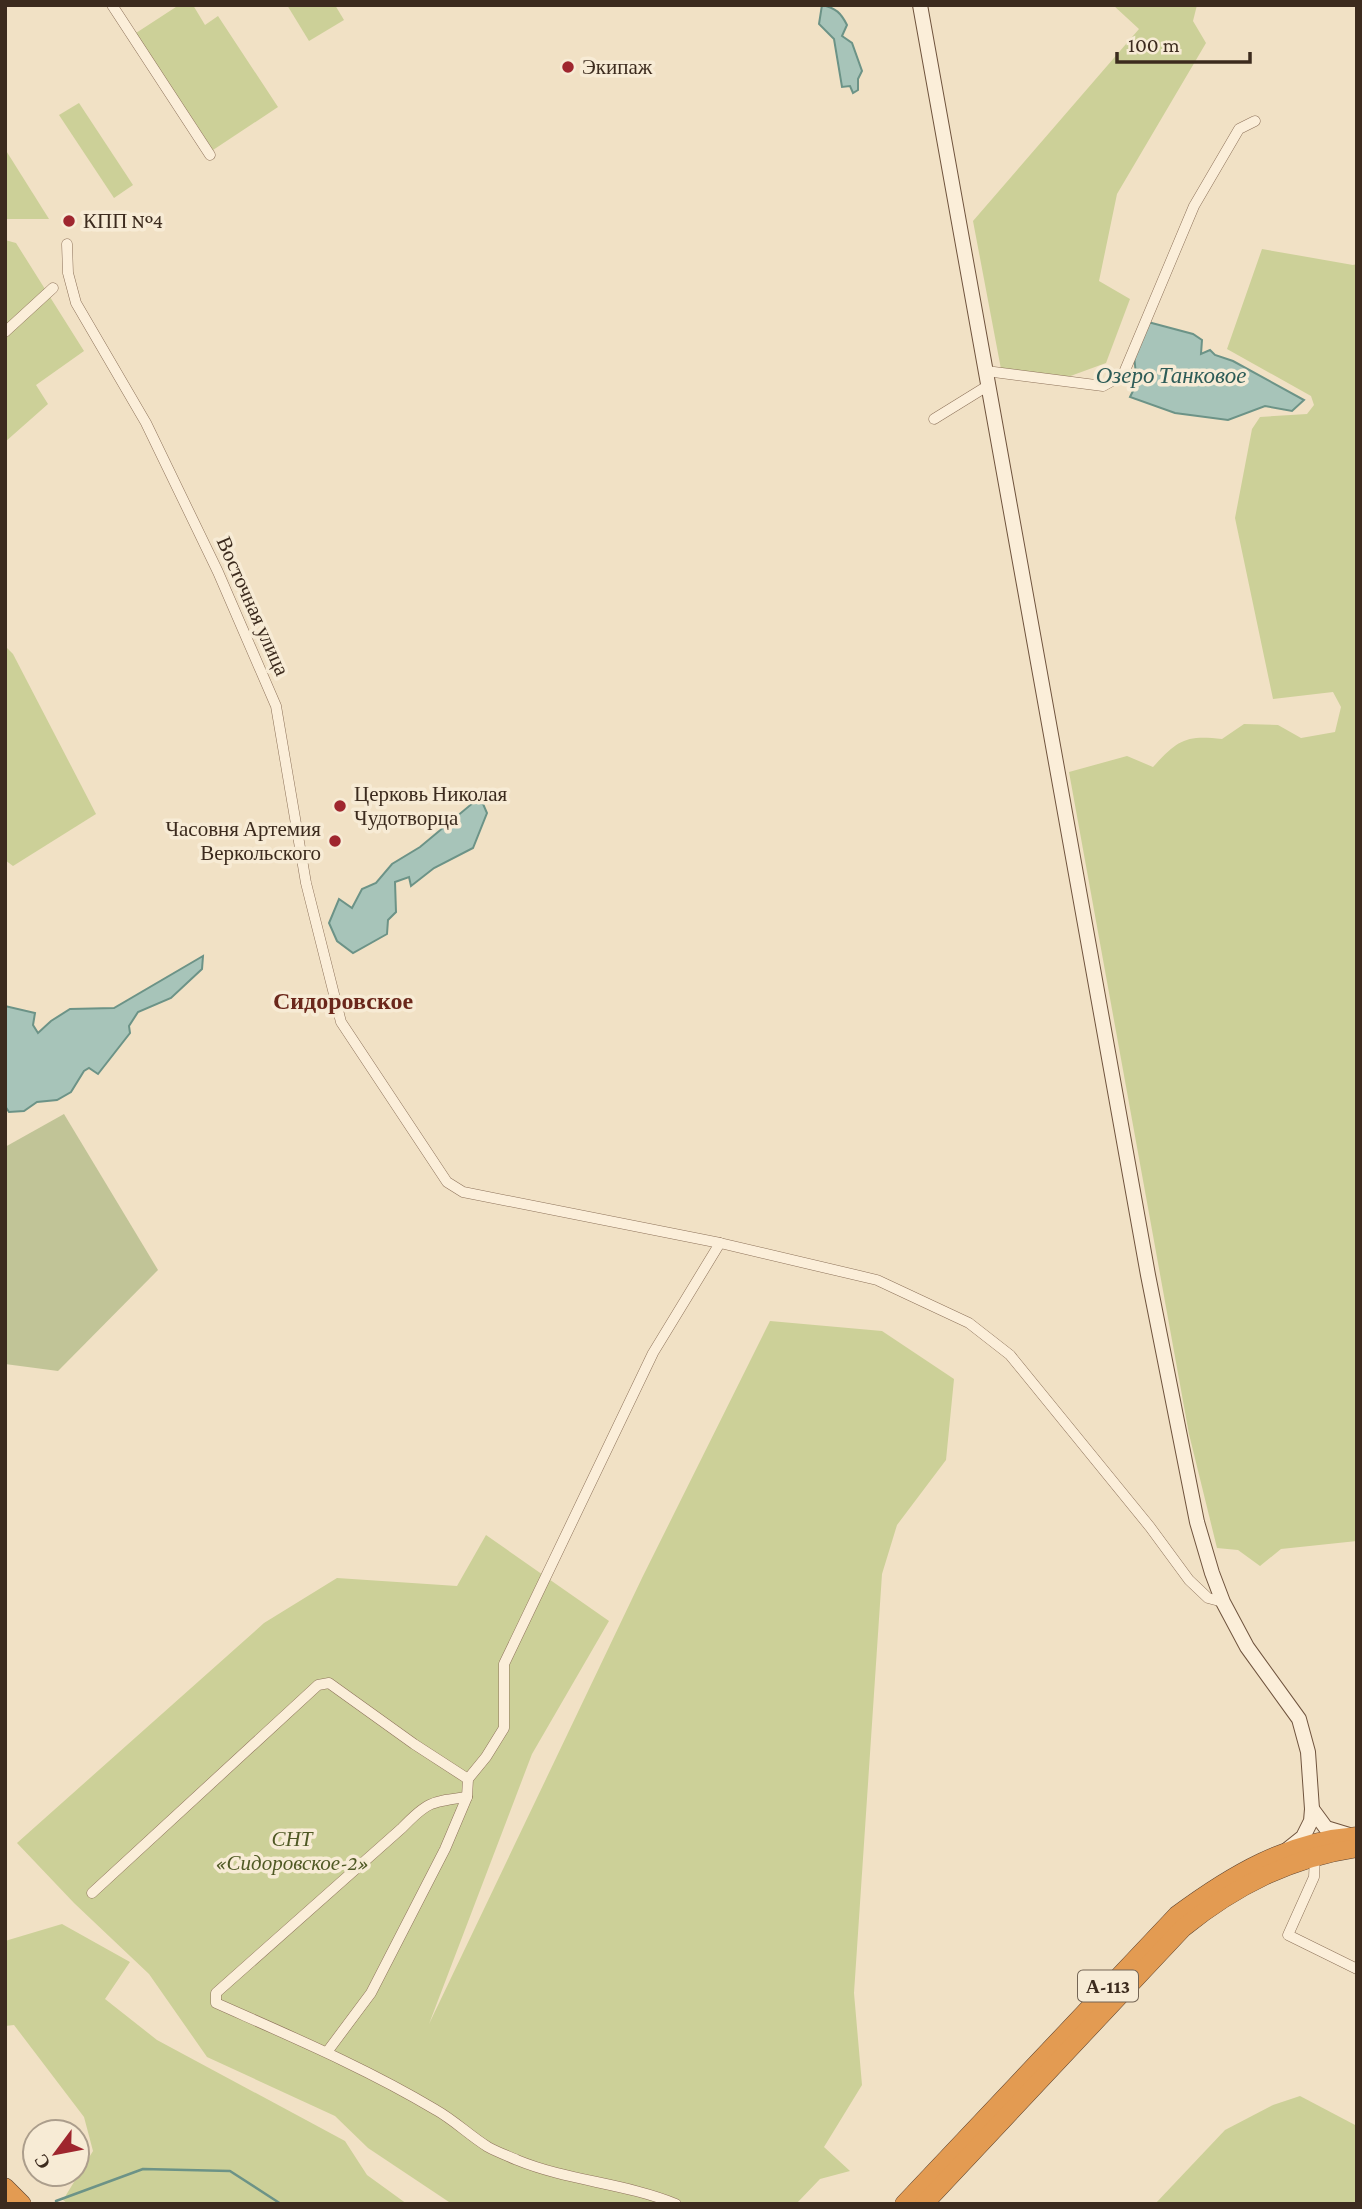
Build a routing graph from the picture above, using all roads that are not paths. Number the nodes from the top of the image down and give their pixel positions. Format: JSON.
{"nodes":[{"id":1,"x":111,"y":5,"type":"edge"},
{"id":2,"x":920,"y":5,"type":"edge"},
{"id":3,"x":1255,"y":121,"type":"dead end"},
{"id":4,"x":210,"y":155,"type":"dead end"},
{"id":5,"x":67,"y":244,"type":"dead end"},
{"id":6,"x":53,"y":288,"type":"dead end"},
{"id":7,"x":5,"y":332,"type":"edge"},
{"id":8,"x":987,"y":378,"type":"junction"},
{"id":9,"x":934,"y":419,"type":"dead end"},
{"id":10,"x":720,"y":1243,"type":"junction"},
{"id":11,"x":1223,"y":1602,"type":"junction"},
{"id":12,"x":468,"y":1779,"type":"junction"},
{"id":13,"x":467,"y":1797,"type":"junction"},
{"id":14,"x":1312,"y":1810,"type":"junction"},
{"id":15,"x":1355,"y":1840,"type":"edge"},
{"id":16,"x":1284,"y":1852,"type":"junction"},
{"id":17,"x":1315,"y":1856,"type":"junction"},
{"id":18,"x":92,"y":1894,"type":"dead end"},
{"id":19,"x":1357,"y":1969,"type":"edge"},
{"id":20,"x":327,"y":2052,"type":"junction"},
{"id":21,"x":5,"y":2186,"type":"edge"},
{"id":22,"x":22,"y":2204,"type":"edge"},
{"id":23,"x":676,"y":2204,"type":"edge"},
{"id":24,"x":904,"y":2204,"type":"edge"},
{"id":25,"x":924,"y":2204,"type":"edge"}],
"edges":[{"from":1,"to":4,"type":"street"},
{"from":2,"to":8,"type":"street"},
{"from":3,"to":8,"type":"street"},
{"from":5,"to":10,"type":"street","name":"Восточная улица"},
{"from":6,"to":7,"type":"street"},
{"from":8,"to":9,"type":"street"},
{"from":8,"to":11,"type":"street"},
{"from":10,"to":11,"type":"street","name":"Восточная улица"},
{"from":10,"to":12,"type":"street"},
{"from":11,"to":14,"type":"street"},
{"from":12,"to":13,"type":"street"},
{"from":12,"to":18,"type":"street"},
{"from":13,"to":20,"type":"street"},
{"from":13,"to":20,"type":"street"},
{"from":14,"to":15,"type":"street"},
{"from":14,"to":16,"type":"street"},
{"from":15,"to":16,"type":"highway","number":"А-113"},
{"from":15,"to":17,"type":"highway","number":"А-113"},
{"from":16,"to":24,"type":"highway","number":"А-113"},
{"from":17,"to":19,"type":"street"},
{"from":17,"to":25,"type":"highway","number":"А-113"},
{"from":20,"to":23,"type":"street"},
{"from":21,"to":22,"type":"highway"}]}
